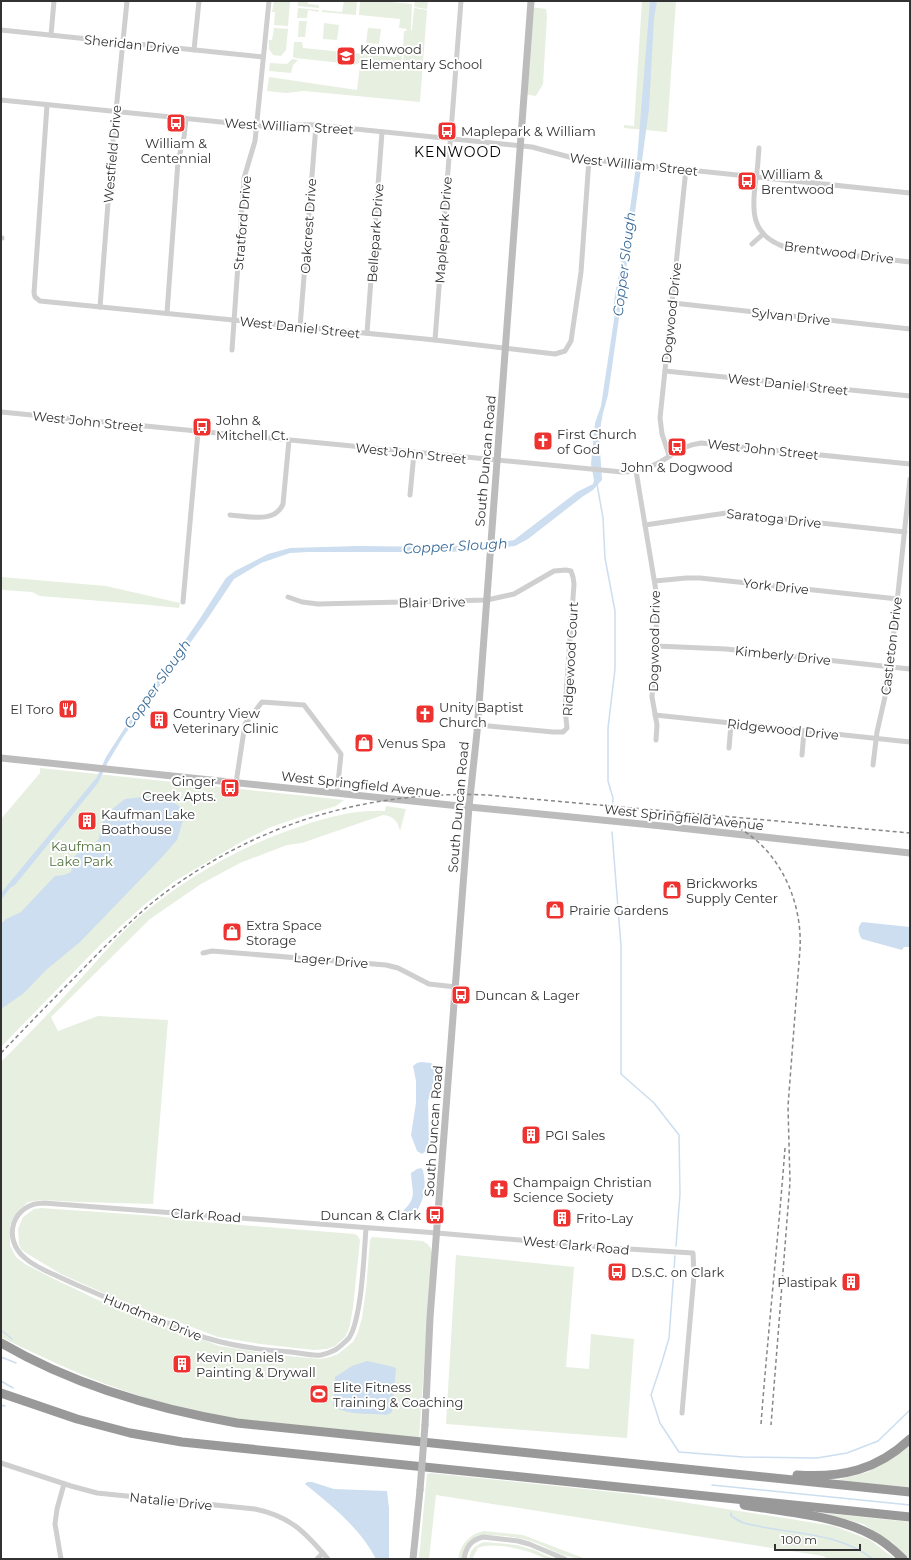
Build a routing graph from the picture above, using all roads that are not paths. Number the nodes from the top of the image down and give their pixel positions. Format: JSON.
{"nodes":[{"id":1,"x":54,"y":1,"type":"edge"},
{"id":2,"x":127,"y":1,"type":"edge"},
{"id":3,"x":199,"y":1,"type":"edge"},
{"id":4,"x":269,"y":1,"type":"edge"},
{"id":5,"x":461,"y":1,"type":"edge"},
{"id":6,"x":531,"y":1,"type":"edge"},
{"id":7,"x":1,"y":30,"type":"edge"},
{"id":8,"x":51,"y":35,"type":"junction"},
{"id":9,"x":123,"y":42,"type":"junction"},
{"id":10,"x":194,"y":50,"type":"junction"},
{"id":11,"x":263,"y":57,"type":"junction"},
{"id":12,"x":1,"y":100,"type":"edge"},
{"id":13,"x":47,"y":105,"type":"junction"},
{"id":14,"x":116,"y":112,"type":"junction"},
{"id":15,"x":186,"y":119,"type":"junction"},
{"id":16,"x":316,"y":125,"type":"junction"},
{"id":17,"x":256,"y":126,"type":"junction"},
{"id":18,"x":382,"y":132,"type":"junction"},
{"id":19,"x":450,"y":138,"type":"junction"},
{"id":20,"x":520,"y":146,"type":"junction"},
{"id":21,"x":759,"y":148,"type":"dead end"},
{"id":22,"x":589,"y":159,"type":"junction"},
{"id":23,"x":686,"y":169,"type":"junction"},
{"id":24,"x":757,"y":177,"type":"junction"},
{"id":25,"x":910,"y":193,"type":"edge"},
{"id":26,"x":763,"y":234,"type":"junction"},
{"id":27,"x":752,"y":244,"type":"dead end"},
{"id":28,"x":910,"y":262,"type":"edge"},
{"id":29,"x":672,"y":303,"type":"junction"},
{"id":30,"x":100,"y":307,"type":"junction"},
{"id":31,"x":167,"y":313,"type":"junction"},
{"id":32,"x":234,"y":320,"type":"junction"},
{"id":33,"x":300,"y":327,"type":"junction"},
{"id":34,"x":910,"y":329,"type":"edge"},
{"id":35,"x":367,"y":333,"type":"junction"},
{"id":36,"x":435,"y":340,"type":"junction"},
{"id":37,"x":506,"y":348,"type":"junction"},
{"id":38,"x":232,"y":350,"type":"dead end"},
{"id":39,"x":665,"y":371,"type":"junction"},
{"id":40,"x":910,"y":396,"type":"edge"},
{"id":41,"x":1,"y":412,"type":"edge"},
{"id":42,"x":198,"y":432,"type":"junction"},
{"id":43,"x":289,"y":440,"type":"junction"},
{"id":44,"x":414,"y":453,"type":"junction"},
{"id":45,"x":669,"y":455,"type":"junction"},
{"id":46,"x":497,"y":461,"type":"junction"},
{"id":47,"x":910,"y":464,"type":"edge"},
{"id":48,"x":636,"y":472,"type":"junction"},
{"id":49,"x":910,"y":479,"type":"edge"},
{"id":50,"x":410,"y":496,"type":"dead end"},
{"id":51,"x":230,"y":515,"type":"dead end"},
{"id":52,"x":645,"y":524,"type":"junction"},
{"id":53,"x":904,"y":532,"type":"junction"},
{"id":54,"x":570,"y":571,"type":"joint"},
{"id":55,"x":655,"y":581,"type":"junction"},
{"id":56,"x":288,"y":597,"type":"dead end"},
{"id":57,"x":898,"y":599,"type":"junction"},
{"id":58,"x":487,"y":600,"type":"junction"},
{"id":59,"x":183,"y":602,"type":"dead end"},
{"id":60,"x":656,"y":646,"type":"junction"},
{"id":61,"x":891,"y":667,"type":"junction"},
{"id":62,"x":910,"y":669,"type":"edge"},
{"id":63,"x":655,"y":715,"type":"junction"},
{"id":64,"x":731,"y":724,"type":"junction"},
{"id":65,"x":478,"y":725,"type":"junction"},
{"id":66,"x":804,"y":731,"type":"junction"},
{"id":67,"x":876,"y":739,"type":"junction"},
{"id":68,"x":656,"y":740,"type":"dead end"},
{"id":69,"x":910,"y":742,"type":"edge"},
{"id":70,"x":729,"y":748,"type":"dead end"},
{"id":71,"x":802,"y":755,"type":"dead end"},
{"id":72,"x":1,"y":758,"type":"edge"},
{"id":73,"x":873,"y":765,"type":"dead end"},
{"id":74,"x":236,"y":783,"type":"junction"},
{"id":75,"x":337,"y":794,"type":"junction"},
{"id":76,"x":470,"y":807,"type":"junction"},
{"id":77,"x":910,"y":853,"type":"edge"},
{"id":78,"x":203,"y":954,"type":"dead end"},
{"id":79,"x":456,"y":986,"type":"junction"},
{"id":80,"x":366,"y":1228,"type":"junction"},
{"id":81,"x":437,"y":1233,"type":"junction"},
{"id":82,"x":18,"y":1252,"type":"joint"},
{"id":83,"x":1,"y":1343,"type":"edge"},
{"id":84,"x":1,"y":1393,"type":"edge"},
{"id":85,"x":682,"y":1413,"type":"dead end"},
{"id":86,"x":910,"y":1439,"type":"edge"},
{"id":87,"x":1,"y":1463,"type":"edge"},
{"id":88,"x":684,"y":1470,"type":"junction"},
{"id":89,"x":64,"y":1484,"type":"junction"},
{"id":90,"x":910,"y":1492,"type":"edge"},
{"id":91,"x":714,"y":1497,"type":"junction"},
{"id":92,"x":910,"y":1517,"type":"edge"},
{"id":93,"x":323,"y":1553,"type":"junction"},
{"id":94,"x":61,"y":1559,"type":"edge"},
{"id":95,"x":317,"y":1559,"type":"edge"},
{"id":96,"x":328,"y":1559,"type":"edge"},
{"id":97,"x":413,"y":1559,"type":"edge"},
{"id":98,"x":464,"y":1559,"type":"edge"},
{"id":99,"x":565,"y":1559,"type":"edge"},
{"id":100,"x":903,"y":1559,"type":"edge"}],
"edges":[{"from":1,"to":8,"type":"street"},
{"from":2,"to":9,"type":"street","name":"Westfield Drive"},
{"from":3,"to":10,"type":"street"},
{"from":4,"to":11,"type":"street","name":"Stratford Drive"},
{"from":5,"to":19,"type":"street","name":"Maplepark Drive"},
{"from":6,"to":20,"type":"main road","name":"South Duncan Road"},
{"from":7,"to":8,"type":"street","name":"Sheridan Drive"},
{"from":8,"to":9,"type":"street","name":"Sheridan Drive"},
{"from":9,"to":10,"type":"street","name":"Sheridan Drive"},
{"from":9,"to":14,"type":"street","name":"Westfield Drive"},
{"from":10,"to":11,"type":"street","name":"Sheridan Drive"},
{"from":11,"to":17,"type":"street","name":"Stratford Drive"},
{"from":12,"to":13,"type":"street","name":"West William Street"},
{"from":13,"to":14,"type":"street","name":"West William Street"},
{"from":13,"to":30,"type":"street","name":"West Daniel Street"},
{"from":14,"to":15,"type":"street","name":"West William Street"},
{"from":14,"to":30,"type":"street","name":"Westfield Drive"},
{"from":15,"to":17,"type":"street","name":"West William Street"},
{"from":15,"to":31,"type":"street"},
{"from":16,"to":17,"type":"street","name":"West William Street"},
{"from":16,"to":18,"type":"street","name":"West William Street"},
{"from":16,"to":33,"type":"street","name":"Oakcrest Drive"},
{"from":17,"to":32,"type":"street","name":"Stratford Drive"},
{"from":18,"to":19,"type":"street","name":"West William Street"},
{"from":18,"to":35,"type":"street","name":"Bellepark Drive"},
{"from":19,"to":20,"type":"street","name":"West William Street"},
{"from":19,"to":36,"type":"street","name":"Maplepark Drive"},
{"from":20,"to":22,"type":"street","name":"West William Street"},
{"from":20,"to":37,"type":"main road","name":"South Duncan Road"},
{"from":21,"to":24,"type":"street"},
{"from":22,"to":23,"type":"street","name":"West William Street"},
{"from":22,"to":37,"type":"street","name":"West Daniel Street"},
{"from":23,"to":24,"type":"street","name":"West William Street"},
{"from":23,"to":29,"type":"street","name":"Dogwood Drive"},
{"from":24,"to":25,"type":"street","name":"West William Street"},
{"from":24,"to":26,"type":"street"},
{"from":26,"to":27,"type":"street"},
{"from":26,"to":28,"type":"street","name":"Brentwood Drive"},
{"from":29,"to":34,"type":"street","name":"Sylvan Drive"},
{"from":29,"to":39,"type":"street","name":"Dogwood Drive"},
{"from":30,"to":31,"type":"street","name":"West Daniel Street"},
{"from":31,"to":32,"type":"street","name":"West Daniel Street"},
{"from":32,"to":33,"type":"street","name":"West Daniel Street"},
{"from":32,"to":38,"type":"street","name":"Stratford Drive"},
{"from":33,"to":35,"type":"street","name":"West Daniel Street"},
{"from":35,"to":36,"type":"street","name":"West Daniel Street"},
{"from":36,"to":37,"type":"street","name":"West Daniel Street"},
{"from":37,"to":46,"type":"main road","name":"South Duncan Road"},
{"from":39,"to":40,"type":"street","name":"West Daniel Street"},
{"from":39,"to":45,"type":"street","name":"Dogwood Drive"},
{"from":41,"to":42,"type":"street","name":"West John Street"},
{"from":42,"to":43,"type":"street","name":"West John Street"},
{"from":42,"to":59,"type":"street"},
{"from":43,"to":44,"type":"street","name":"West John Street"},
{"from":43,"to":51,"type":"street"},
{"from":44,"to":46,"type":"street","name":"West John Street"},
{"from":44,"to":50,"type":"street"},
{"from":45,"to":47,"type":"street","name":"West John Street"},
{"from":45,"to":48,"type":"street","name":"West John Street"},
{"from":46,"to":48,"type":"street","name":"West John Street"},
{"from":46,"to":58,"type":"main road","name":"South Duncan Road"},
{"from":48,"to":52,"type":"street","name":"Dogwood Drive"},
{"from":49,"to":53,"type":"street","name":"Castleton Drive"},
{"from":52,"to":53,"type":"street","name":"Saratoga Drive"},
{"from":52,"to":55,"type":"street","name":"Dogwood Drive"},
{"from":53,"to":57,"type":"street","name":"Castleton Drive"},
{"from":54,"to":58,"type":"street","name":"Blair Drive"},
{"from":54,"to":65,"type":"street","name":"Ridgewood Court"},
{"from":55,"to":57,"type":"street","name":"York Drive"},
{"from":55,"to":60,"type":"street","name":"Dogwood Drive"},
{"from":56,"to":58,"type":"street","name":"Blair Drive"},
{"from":57,"to":61,"type":"street","name":"Castleton Drive"},
{"from":58,"to":65,"type":"main road","name":"South Duncan Road"},
{"from":60,"to":61,"type":"street","name":"Kimberly Drive"},
{"from":60,"to":63,"type":"street","name":"Dogwood Drive"},
{"from":61,"to":62,"type":"street","name":"Kimberly Drive"},
{"from":61,"to":67,"type":"street","name":"Castleton Drive"},
{"from":63,"to":64,"type":"street","name":"Ridgewood Drive"},
{"from":63,"to":68,"type":"street","name":"Dogwood Drive"},
{"from":64,"to":66,"type":"street","name":"Ridgewood Drive"},
{"from":64,"to":70,"type":"street"},
{"from":65,"to":76,"type":"main road","name":"South Duncan Road"},
{"from":66,"to":67,"type":"street","name":"Ridgewood Drive"},
{"from":66,"to":71,"type":"street"},
{"from":67,"to":69,"type":"street","name":"Ridgewood Drive"},
{"from":67,"to":73,"type":"street","name":"Castleton Drive"},
{"from":72,"to":74,"type":"main road","name":"West Springfield Avenue"},
{"from":74,"to":75,"type":"main road","name":"West Springfield Avenue"},
{"from":74,"to":75,"type":"street"},
{"from":75,"to":76,"type":"main road","name":"West Springfield Avenue"},
{"from":76,"to":77,"type":"main road","name":"West Springfield Avenue"},
{"from":76,"to":79,"type":"main road","name":"South Duncan Road"},
{"from":78,"to":79,"type":"street","name":"Lager Drive"},
{"from":79,"to":81,"type":"main road","name":"South Duncan Road"},
{"from":80,"to":81,"type":"street","name":"Clark Road"},
{"from":80,"to":82,"type":"street","name":"Clark Road"},
{"from":80,"to":82,"type":"street","name":"Hundman Drive"},
{"from":81,"to":85,"type":"street","name":"West Clark Road"},
{"from":81,"to":97,"type":"main road","name":"South Duncan Road","bridge":true},
{"from":83,"to":88,"type":"highway"},
{"from":84,"to":91,"type":"highway"},
{"from":86,"to":88,"type":"highway"},
{"from":87,"to":89,"type":"street","name":"Natalie Drive"},
{"from":88,"to":90,"type":"highway"},
{"from":89,"to":93,"type":"street","name":"Natalie Drive"},
{"from":89,"to":94,"type":"street"},
{"from":91,"to":92,"type":"highway"},
{"from":91,"to":100,"type":"highway"},
{"from":93,"to":95,"type":"street"},
{"from":93,"to":96,"type":"street","name":"Natalie Drive"},
{"from":98,"to":99,"type":"street"}]}
